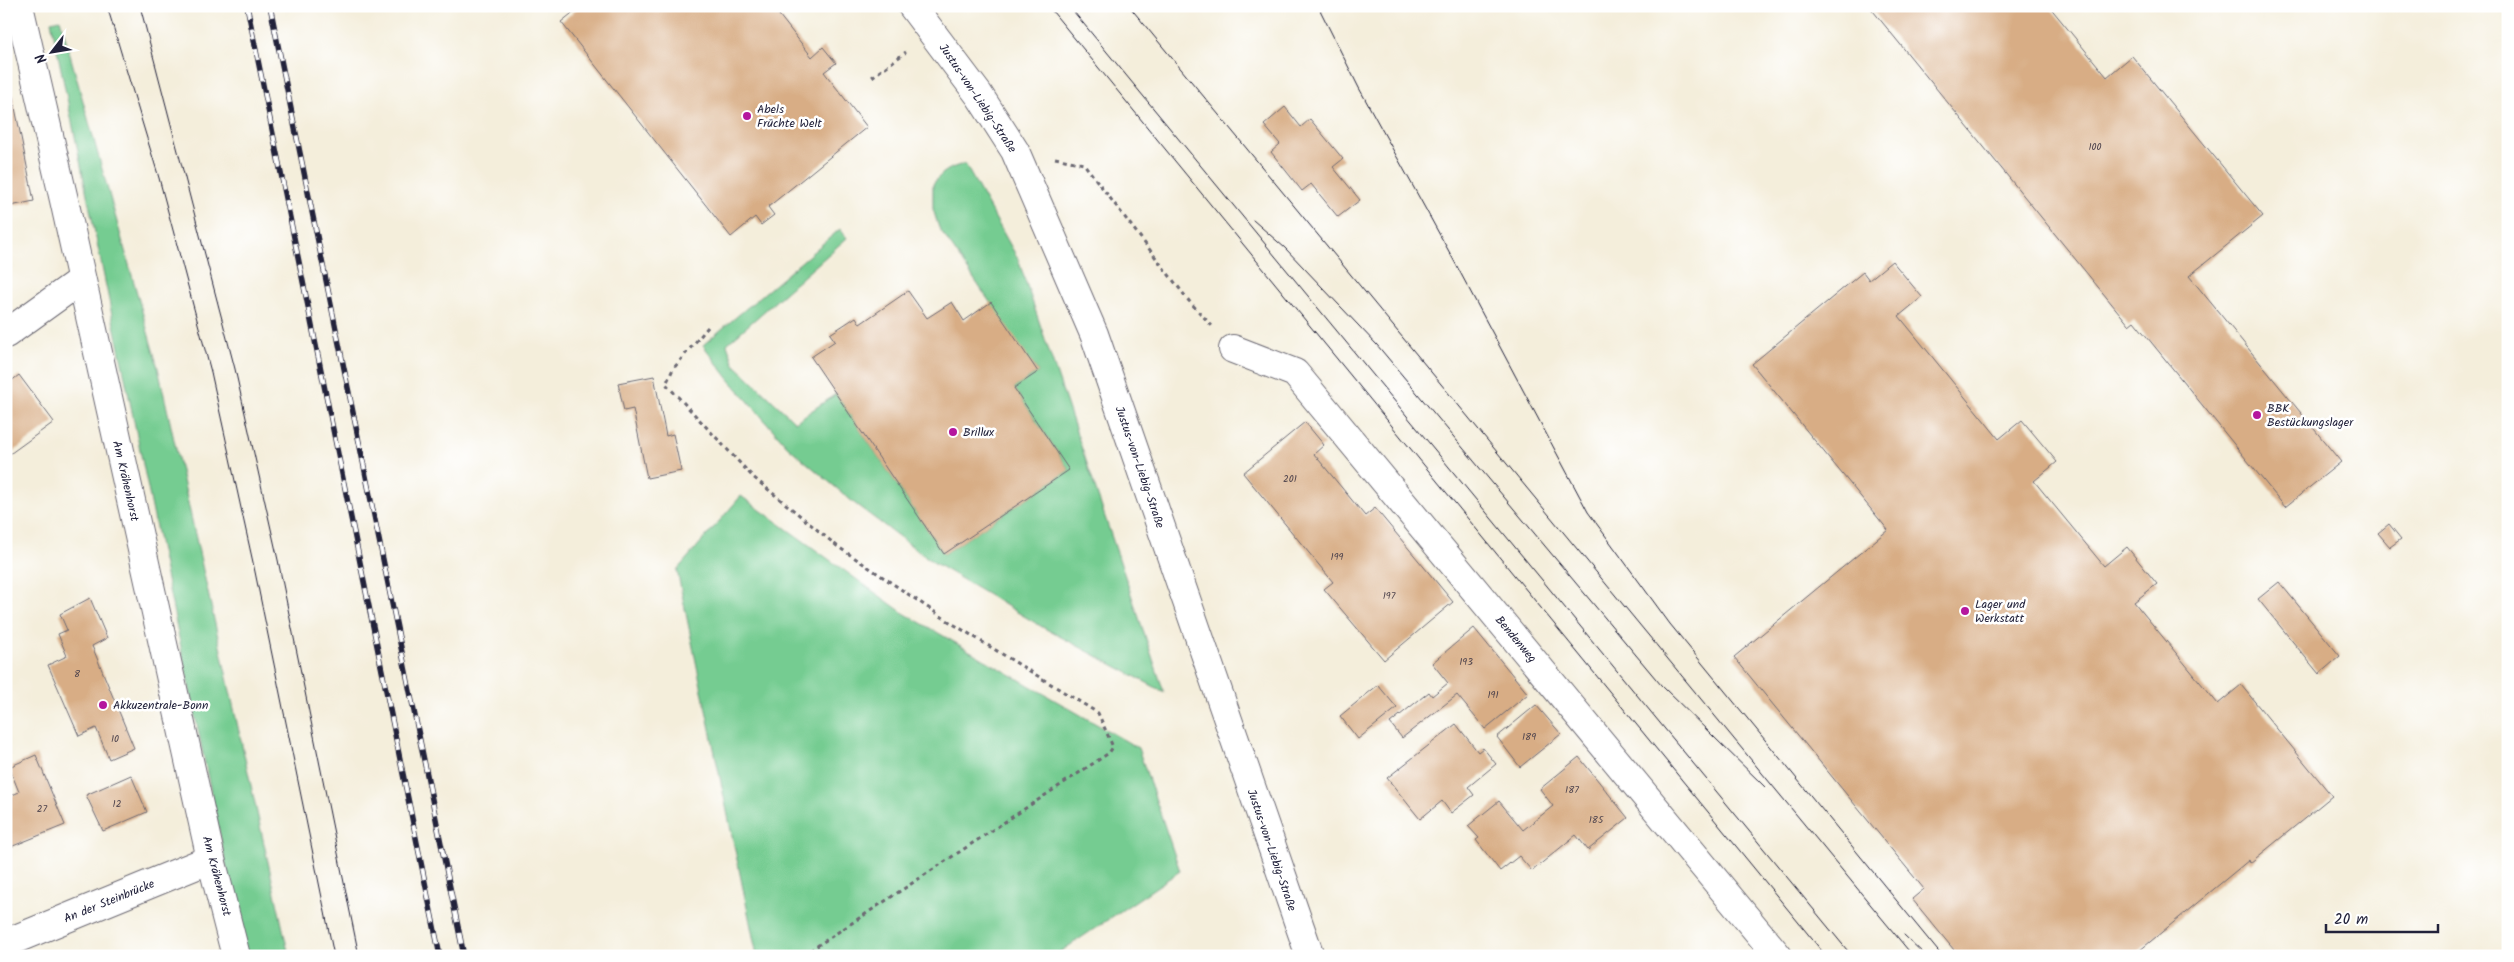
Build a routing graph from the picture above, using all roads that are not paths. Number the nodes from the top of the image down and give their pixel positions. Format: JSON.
{"nodes":[{"id":1,"x":18,"y":6,"type":"edge"},
{"id":2,"x":912,"y":6,"type":"edge"},
{"id":3,"x":81,"y":280,"type":"junction"},
{"id":4,"x":6,"y":334,"type":"edge"},
{"id":5,"x":1233,"y":349,"type":"road end"},
{"id":6,"x":211,"y":859,"type":"junction"},
{"id":7,"x":6,"y":943,"type":"edge"},
{"id":8,"x":236,"y":956,"type":"edge"},
{"id":9,"x":1310,"y":956,"type":"edge"},
{"id":10,"x":1778,"y":956,"type":"edge"}],
"edges":[{"from":1,"to":3,"type":"street","name":"Am Krähenhorst"},
{"from":2,"to":9,"type":"street","name":"Justus-von-Liebig-Straße"},
{"from":3,"to":4,"type":"street"},
{"from":3,"to":6,"type":"street","name":"Am Krähenhorst"},
{"from":5,"to":10,"type":"street","name":"Bendenweg"},
{"from":6,"to":7,"type":"street","name":"An der Steinbrücke"},
{"from":6,"to":8,"type":"street","name":"Am Krähenhorst"}]}
